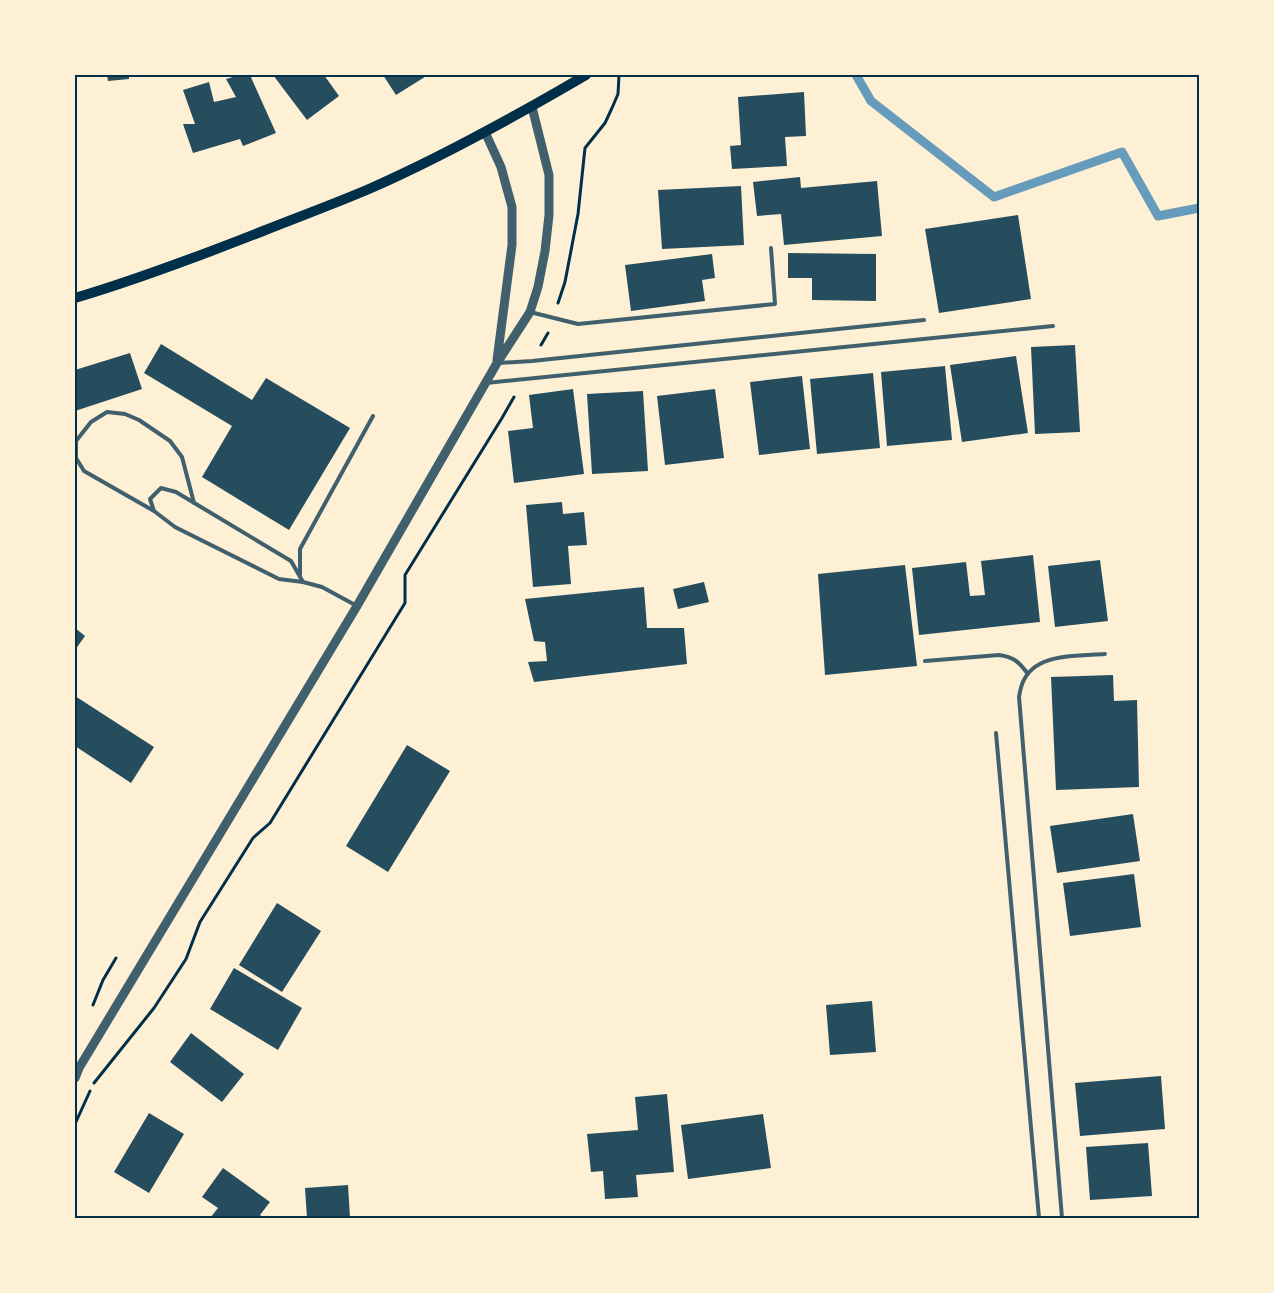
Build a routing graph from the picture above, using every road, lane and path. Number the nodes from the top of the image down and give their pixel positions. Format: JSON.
{"nodes":[{"id":1,"x":586,"y":75,"type":"edge"},
{"id":2,"x":532,"y":107,"type":"junction"},
{"id":3,"x":485,"y":132,"type":"junction"},
{"id":4,"x":771,"y":248,"type":"dead end"},
{"id":5,"x":75,"y":298,"type":"edge"},
{"id":6,"x":530,"y":312,"type":"junction"},
{"id":7,"x":924,"y":320,"type":"dead end"},
{"id":8,"x":1053,"y":326,"type":"dead end"},
{"id":9,"x":497,"y":363,"type":"junction"},
{"id":10,"x":486,"y":383,"type":"junction"},
{"id":11,"x":373,"y":416,"type":"dead end"},
{"id":12,"x":194,"y":503,"type":"junction"},
{"id":13,"x":154,"y":511,"type":"junction"},
{"id":14,"x":300,"y":575,"type":"junction"},
{"id":15,"x":303,"y":582,"type":"junction"},
{"id":16,"x":357,"y":606,"type":"junction"},
{"id":17,"x":1105,"y":654,"type":"dead end"},
{"id":18,"x":925,"y":661,"type":"dead end"},
{"id":19,"x":1028,"y":674,"type":"junction"},
{"id":20,"x":996,"y":733,"type":"dead end"},
{"id":21,"x":116,"y":958,"type":"dead end"},
{"id":22,"x":91,"y":1010,"type":"dead end"},
{"id":23,"x":77,"y":1070,"type":"edge"},
{"id":24,"x":75,"y":1078,"type":"edge"},
{"id":25,"x":1039,"y":1218,"type":"edge"},
{"id":26,"x":1062,"y":1218,"type":"edge"}],
"edges":[{"from":1,"to":2,"type":"main road"},
{"from":2,"to":3,"type":"main road"},
{"from":2,"to":6,"type":"street"},
{"from":3,"to":5,"type":"main road"},
{"from":3,"to":9,"type":"street"},
{"from":4,"to":6,"type":"lane"},
{"from":6,"to":9,"type":"street"},
{"from":7,"to":9,"type":"lane"},
{"from":8,"to":10,"type":"lane"},
{"from":9,"to":10,"type":"street"},
{"from":10,"to":16,"type":"street"},
{"from":11,"to":14,"type":"lane"},
{"from":12,"to":13,"type":"lane"},
{"from":12,"to":13,"type":"lane"},
{"from":12,"to":14,"type":"lane"},
{"from":13,"to":15,"type":"lane"},
{"from":14,"to":15,"type":"lane"},
{"from":15,"to":16,"type":"lane"},
{"from":16,"to":23,"type":"street"},
{"from":17,"to":19,"type":"lane"},
{"from":18,"to":19,"type":"lane"},
{"from":19,"to":26,"type":"lane"},
{"from":20,"to":25,"type":"lane"},
{"from":21,"to":22,"type":"path"},
{"from":23,"to":24,"type":"street"}]}
